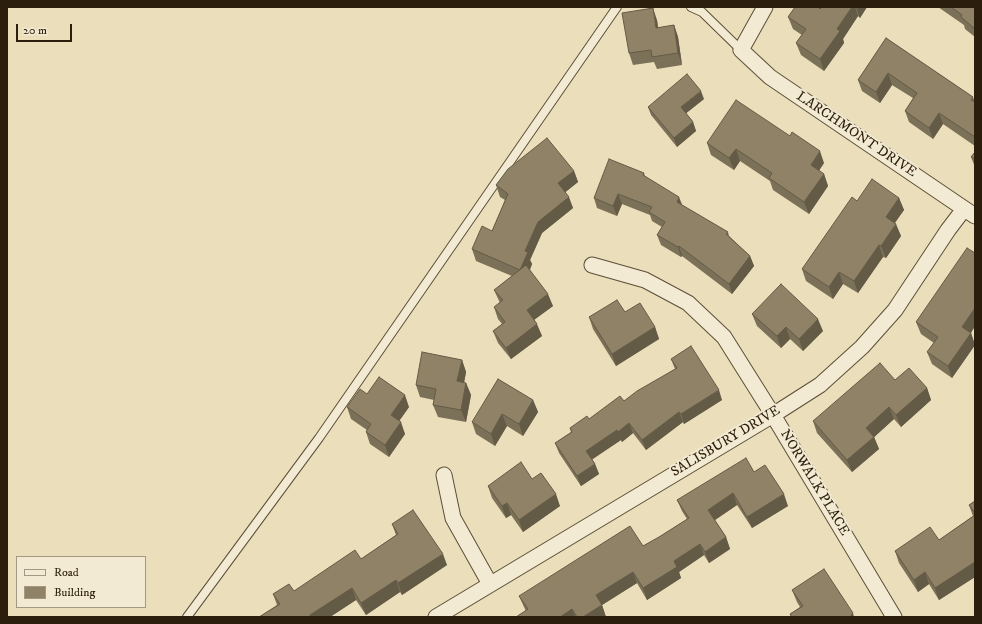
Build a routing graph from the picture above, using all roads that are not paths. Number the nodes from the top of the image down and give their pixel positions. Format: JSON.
{"nodes":[{"id":1,"x":617,"y":7,"type":"edge"},
{"id":2,"x":690,"y":7,"type":"edge"},
{"id":3,"x":765,"y":7,"type":"edge"},
{"id":4,"x":741,"y":50,"type":"junction"},
{"id":5,"x":970,"y":212,"type":"edge"},
{"id":6,"x":592,"y":265,"type":"dead end"},
{"id":7,"x":773,"y":415,"type":"junction"},
{"id":8,"x":444,"y":475,"type":"dead end"},
{"id":9,"x":490,"y":584,"type":"junction"},
{"id":10,"x":187,"y":617,"type":"edge"},
{"id":11,"x":436,"y":617,"type":"edge"},
{"id":12,"x":894,"y":617,"type":"edge"}],
"edges":[{"from":1,"to":10,"type":"lane"},
{"from":2,"to":4,"type":"lane"},
{"from":3,"to":4,"type":"street"},
{"from":4,"to":5,"type":"street","name":"LARCHMONT DRIVE"},
{"from":5,"to":7,"type":"street","name":"SALISBURY DRIVE"},
{"from":6,"to":7,"type":"street","name":"NORWALK PLACE"},
{"from":7,"to":9,"type":"street","name":"SALISBURY DRIVE"},
{"from":7,"to":12,"type":"street","name":"NORWALK PLACE"},
{"from":8,"to":9,"type":"street"},
{"from":9,"to":11,"type":"street","name":"SALISBURY DRIVE"}]}
